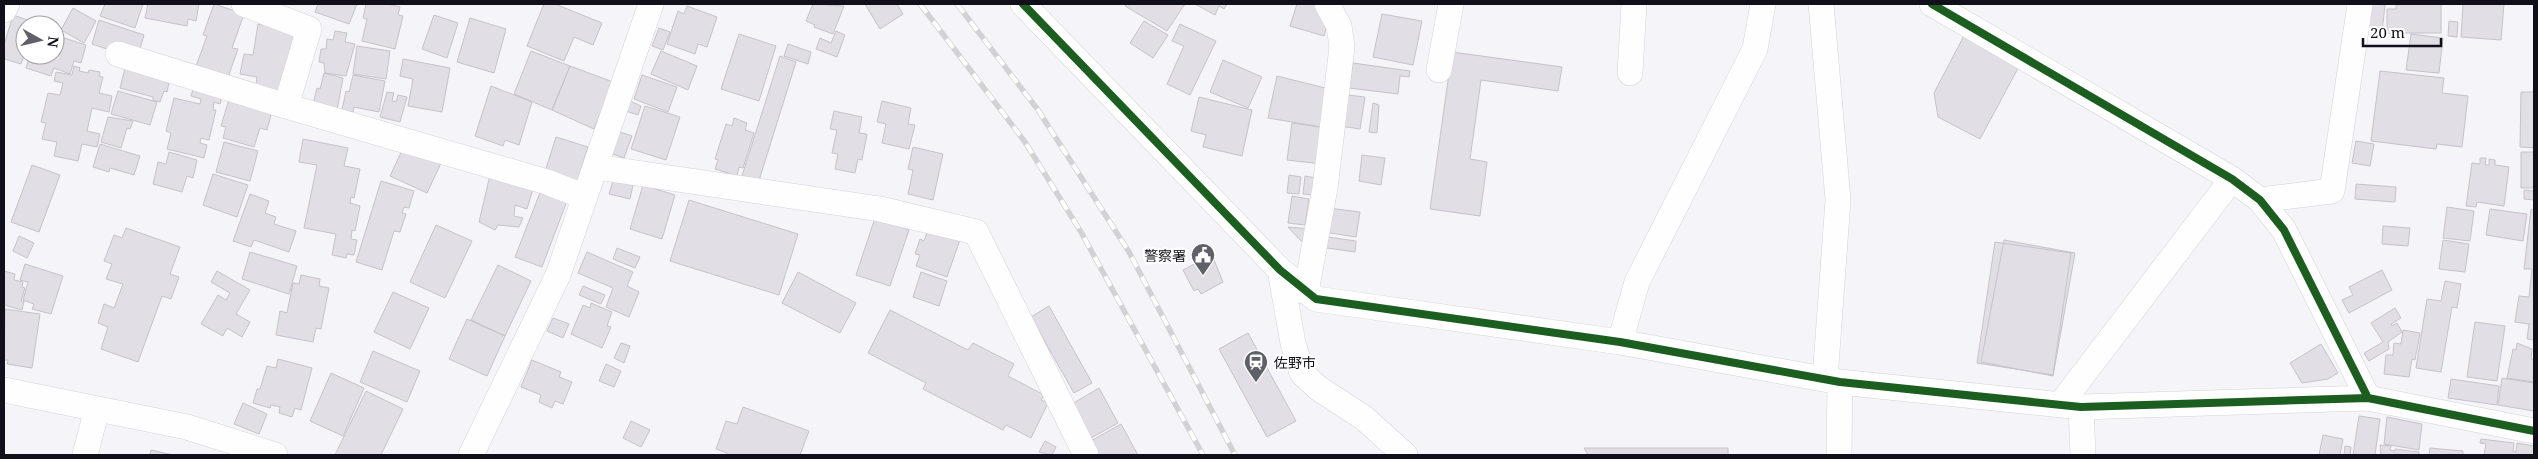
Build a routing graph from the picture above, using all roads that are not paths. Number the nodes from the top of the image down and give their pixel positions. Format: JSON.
{"nodes":[{"id":1,"x":6,"y":4,"type":"edge"},
{"id":2,"x":244,"y":4,"type":"edge"},
{"id":3,"x":651,"y":4,"type":"edge"},
{"id":4,"x":1023,"y":4,"type":"edge"},
{"id":5,"x":1327,"y":4,"type":"edge"},
{"id":6,"x":1451,"y":4,"type":"edge"},
{"id":7,"x":1634,"y":4,"type":"edge"},
{"id":8,"x":1763,"y":4,"type":"edge"},
{"id":9,"x":1821,"y":4,"type":"edge"},
{"id":10,"x":1932,"y":4,"type":"edge"},
{"id":11,"x":2360,"y":4,"type":"edge"},
{"id":12,"x":4,"y":10,"type":"edge"},
{"id":13,"x":299,"y":14,"type":"edge"},
{"id":14,"x":118,"y":54,"type":"dead end"},
{"id":15,"x":1439,"y":70,"type":"dead end"},
{"id":16,"x":1630,"y":73,"type":"dead end"},
{"id":17,"x":286,"y":106,"type":"junction"},
{"id":18,"x":596,"y":167,"type":"junction"},
{"id":19,"x":2232,"y":179,"type":"junction"},
{"id":20,"x":585,"y":197,"type":"junction"},
{"id":21,"x":2260,"y":200,"type":"junction"},
{"id":22,"x":1280,"y":270,"type":"junction"},
{"id":23,"x":1306,"y":292,"type":"junction"},
{"id":24,"x":1620,"y":342,"type":"junction"},
{"id":25,"x":1832,"y":380,"type":"junction"},
{"id":26,"x":4,"y":390,"type":"edge"},
{"id":27,"x":2368,"y":398,"type":"junction"},
{"id":28,"x":2070,"y":406,"type":"junction"},
{"id":29,"x":97,"y":409,"type":"junction"},
{"id":30,"x":2534,"y":430,"type":"edge"},
{"id":31,"x":85,"y":455,"type":"edge"},
{"id":32,"x":275,"y":455,"type":"edge"},
{"id":33,"x":471,"y":455,"type":"edge"},
{"id":34,"x":1086,"y":455,"type":"edge"},
{"id":35,"x":1405,"y":455,"type":"edge"},
{"id":36,"x":1839,"y":455,"type":"edge"},
{"id":37,"x":2083,"y":455,"type":"edge"}],
"edges":[{"from":1,"to":12,"type":"street"},
{"from":2,"to":13,"type":"street"},
{"from":3,"to":18,"type":"street"},
{"from":4,"to":22,"type":"street"},
{"from":5,"to":23,"type":"street"},
{"from":6,"to":15,"type":"street"},
{"from":7,"to":16,"type":"street"},
{"from":8,"to":24,"type":"street"},
{"from":9,"to":25,"type":"street"},
{"from":10,"to":19,"type":"street"},
{"from":11,"to":21,"type":"street"},
{"from":13,"to":17,"type":"street"},
{"from":14,"to":17,"type":"street"},
{"from":17,"to":20,"type":"street"},
{"from":18,"to":20,"type":"street"},
{"from":18,"to":34,"type":"street"},
{"from":19,"to":21,"type":"street"},
{"from":19,"to":28,"type":"street"},
{"from":20,"to":33,"type":"street"},
{"from":21,"to":27,"type":"street"},
{"from":22,"to":23,"type":"street"},
{"from":22,"to":35,"type":"street"},
{"from":23,"to":24,"type":"street"},
{"from":24,"to":25,"type":"street"},
{"from":25,"to":28,"type":"street"},
{"from":25,"to":36,"type":"street"},
{"from":26,"to":29,"type":"street"},
{"from":27,"to":28,"type":"street"},
{"from":27,"to":30,"type":"street"},
{"from":28,"to":37,"type":"street"},
{"from":29,"to":31,"type":"street"},
{"from":29,"to":32,"type":"street"}]}
